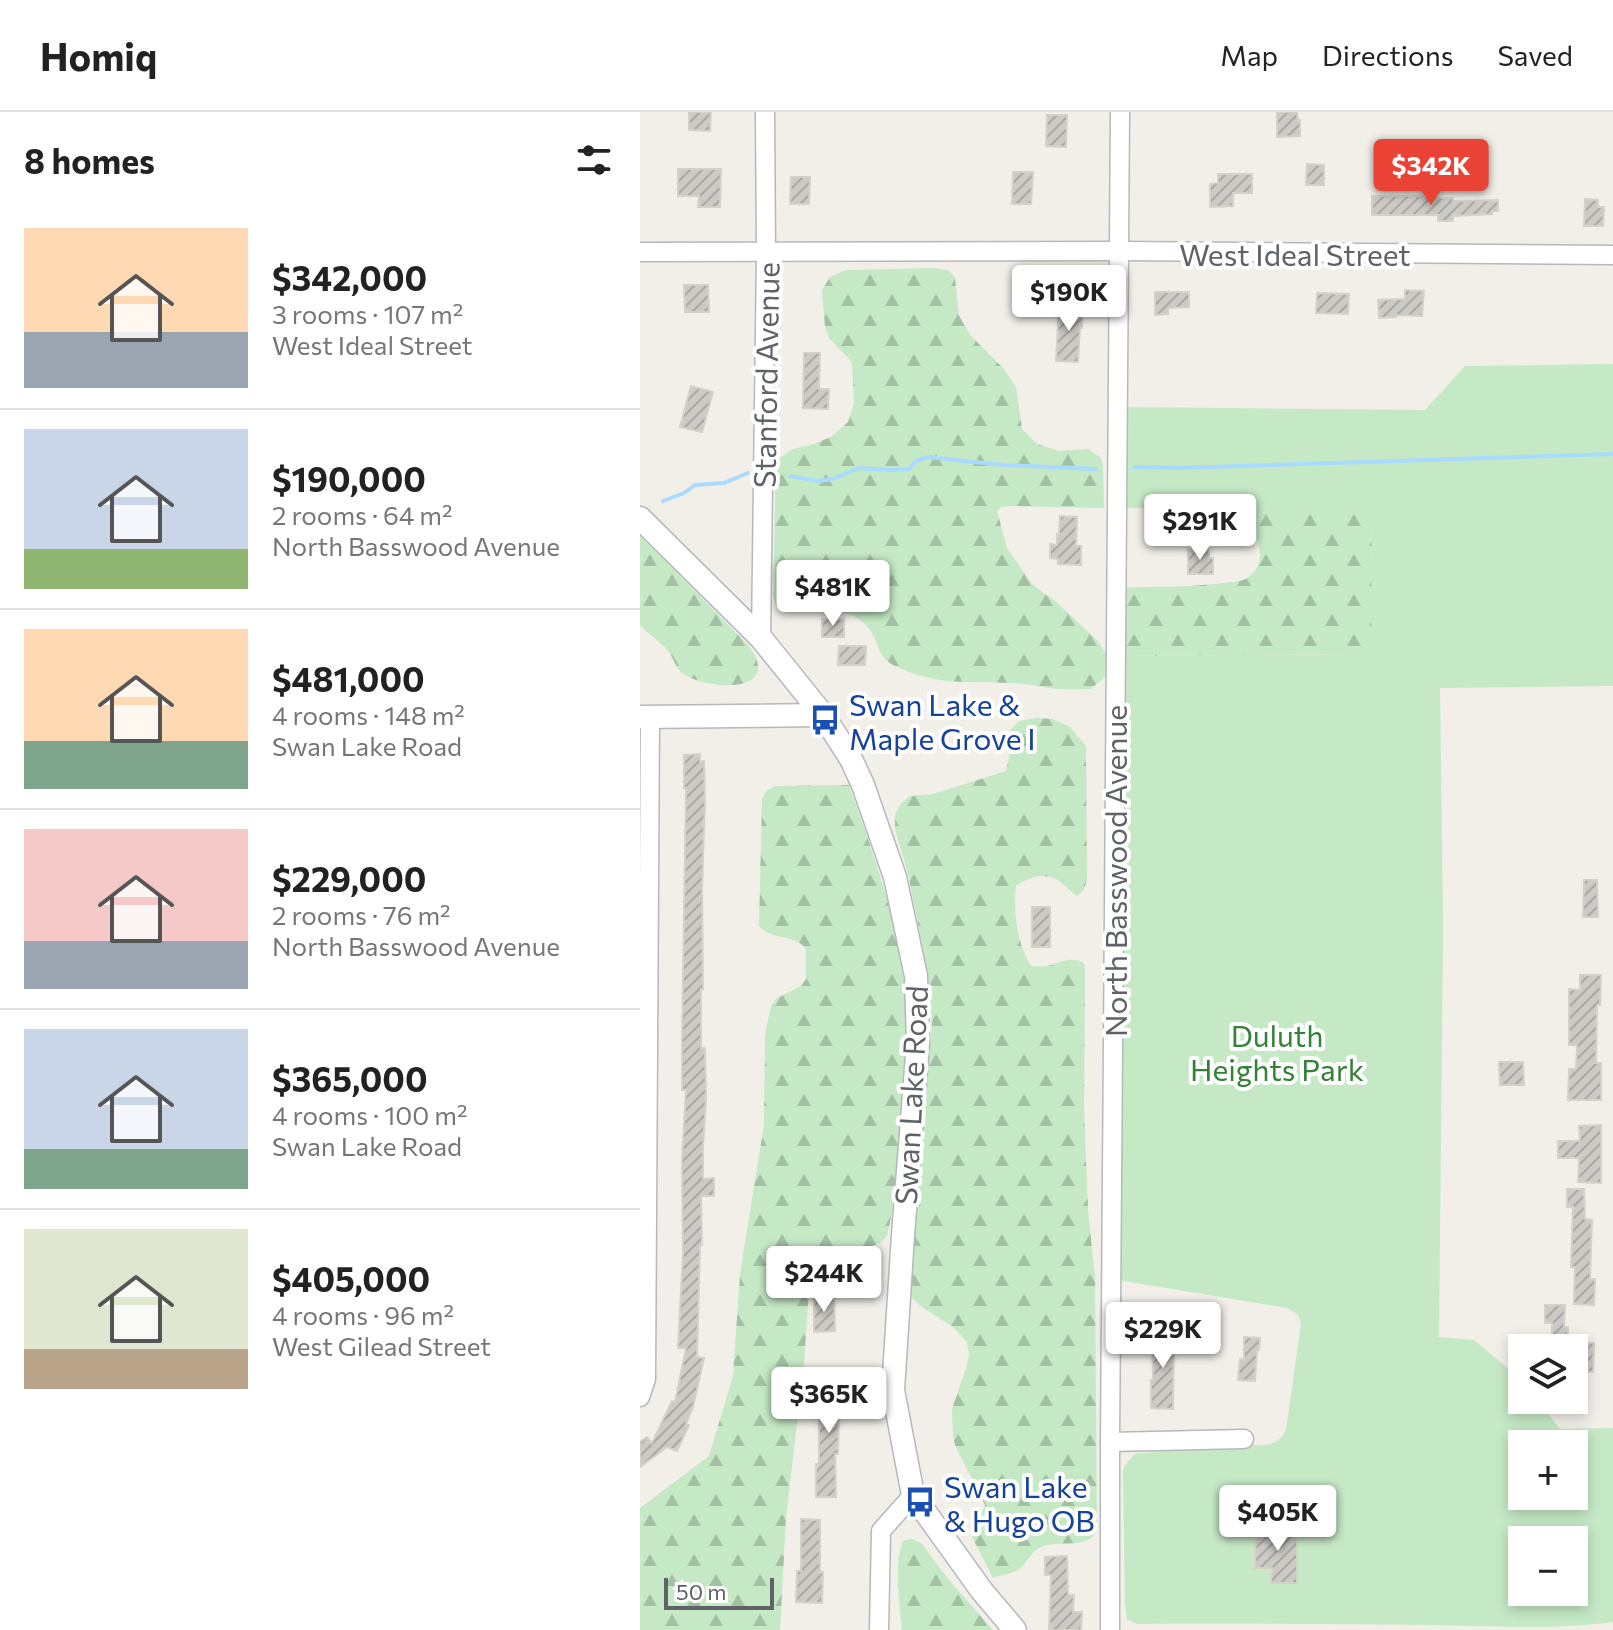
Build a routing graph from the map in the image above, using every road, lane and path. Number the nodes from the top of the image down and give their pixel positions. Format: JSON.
{"nodes":[{"id":1,"x":765,"y":112,"type":"edge"},
{"id":2,"x":1120,"y":112,"type":"edge"},
{"id":3,"x":1119,"y":251,"type":"junction"},
{"id":4,"x":640,"y":252,"type":"edge"},
{"id":5,"x":766,"y":252,"type":"junction"},
{"id":6,"x":1613,"y":255,"type":"edge"},
{"id":7,"x":640,"y":518,"type":"edge"},
{"id":8,"x":761,"y":638,"type":"junction"},
{"id":9,"x":823,"y":715,"type":"junction"},
{"id":10,"x":645,"y":717,"type":"edge"},
{"id":11,"x":640,"y":1397,"type":"edge"},
{"id":12,"x":1244,"y":1439,"type":"dead end"},
{"id":13,"x":1110,"y":1442,"type":"junction"},
{"id":14,"x":913,"y":1495,"type":"junction"},
{"id":15,"x":879,"y":1630,"type":"edge"},
{"id":16,"x":1015,"y":1630,"type":"edge"},
{"id":17,"x":1110,"y":1630,"type":"edge"}],
"edges":[{"from":1,"to":5,"type":"street","name":"Stanford Avenue"},
{"from":2,"to":3,"type":"street","name":"North Basswood Avenue"},
{"from":3,"to":5,"type":"street","name":"West Ideal Street"},
{"from":3,"to":6,"type":"street","name":"West Ideal Street"},
{"from":3,"to":13,"type":"street","name":"North Basswood Avenue"},
{"from":4,"to":5,"type":"street","name":"West Ideal Street"},
{"from":5,"to":8,"type":"street","name":"Stanford Avenue"},
{"from":7,"to":8,"type":"street","name":"Swan Lake Road"},
{"from":8,"to":9,"type":"street","name":"Swan Lake Road"},
{"from":9,"to":10,"type":"street"},
{"from":9,"to":14,"type":"street","name":"Swan Lake Road"},
{"from":10,"to":11,"type":"street"},
{"from":12,"to":13,"type":"street"},
{"from":13,"to":17,"type":"street","name":"North Basswood Avenue"},
{"from":14,"to":15,"type":"street"},
{"from":14,"to":16,"type":"street","name":"Swan Lake Road"}]}
